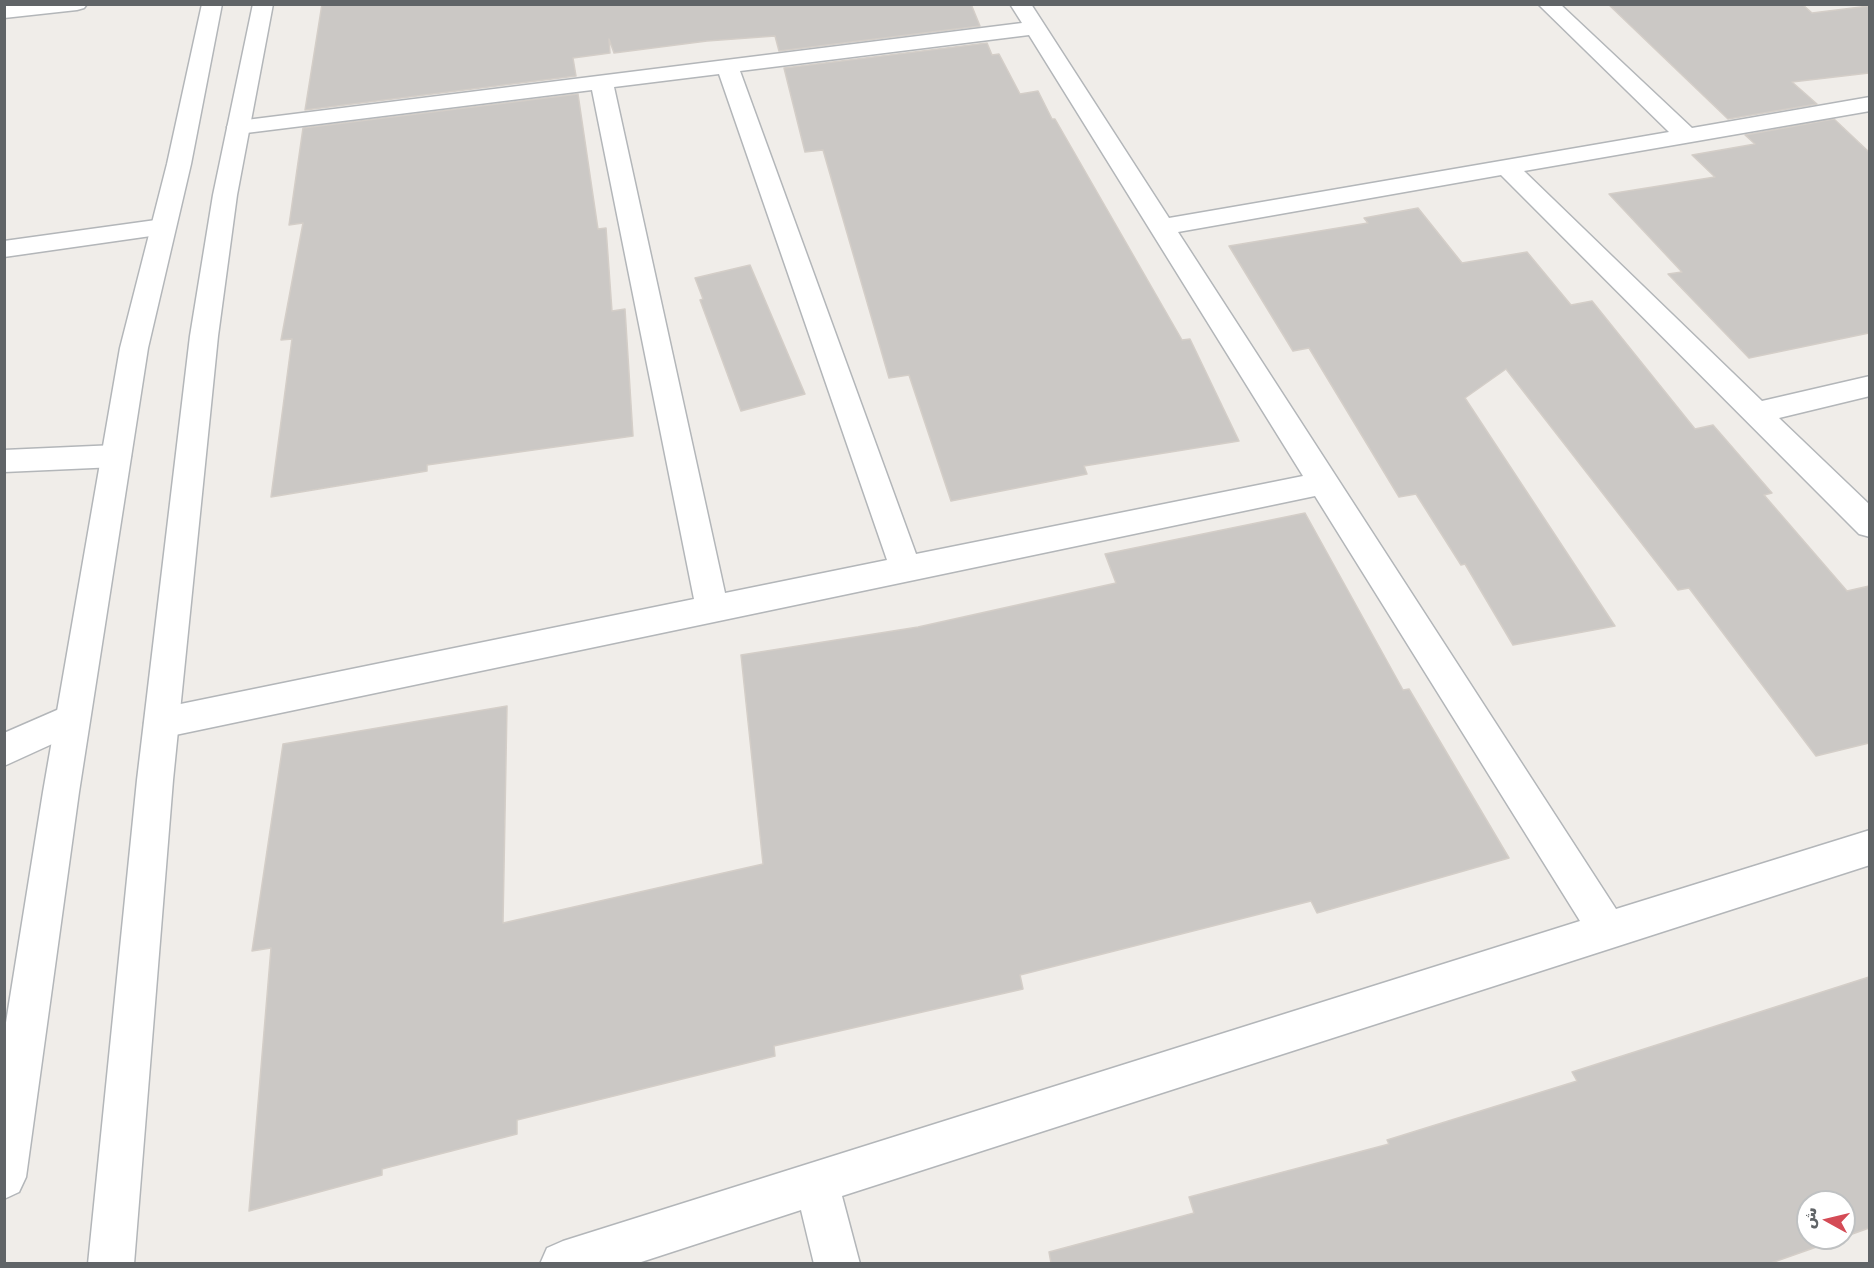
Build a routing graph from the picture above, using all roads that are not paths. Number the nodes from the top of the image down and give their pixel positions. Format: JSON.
{"nodes":[{"id":1,"x":77,"y":4,"type":"edge"},
{"id":2,"x":212,"y":4,"type":"edge"},
{"id":3,"x":263,"y":4,"type":"edge"},
{"id":4,"x":1548,"y":4,"type":"edge"},
{"id":5,"x":4,"y":12,"type":"edge"},
{"id":6,"x":1027,"y":16,"type":"edge"},
{"id":7,"x":727,"y":66,"type":"junction"},
{"id":8,"x":602,"y":82,"type":"junction"},
{"id":9,"x":1869,"y":104,"type":"edge"},
{"id":10,"x":238,"y":127,"type":"junction"},
{"id":11,"x":1687,"y":136,"type":"junction"},
{"id":12,"x":1506,"y":167,"type":"junction"},
{"id":13,"x":163,"y":227,"type":"junction"},
{"id":14,"x":1160,"y":227,"type":"junction"},
{"id":15,"x":4,"y":249,"type":"edge"},
{"id":16,"x":1869,"y":386,"type":"edge"},
{"id":17,"x":1756,"y":413,"type":"junction"},
{"id":18,"x":116,"y":456,"type":"junction"},
{"id":19,"x":4,"y":461,"type":"edge"},
{"id":20,"x":1323,"y":483,"type":"junction"},
{"id":21,"x":1869,"y":525,"type":"edge"},
{"id":22,"x":906,"y":570,"type":"junction"},
{"id":23,"x":712,"y":609,"type":"junction"},
{"id":24,"x":73,"y":718,"type":"junction"},
{"id":25,"x":161,"y":723,"type":"junction"},
{"id":26,"x":4,"y":750,"type":"edge"},
{"id":27,"x":1869,"y":848,"type":"edge"},
{"id":28,"x":1608,"y":931,"type":"junction"},
{"id":29,"x":13,"y":1071,"type":"edge"},
{"id":30,"x":4,"y":1177,"type":"edge"},
{"id":31,"x":817,"y":1183,"type":"junction"},
{"id":32,"x":111,"y":1263,"type":"edge"},
{"id":33,"x":563,"y":1263,"type":"edge"},
{"id":34,"x":837,"y":1263,"type":"edge"}],
"edges":[{"from":1,"to":5,"type":"street"},
{"from":2,"to":13,"type":"street"},
{"from":3,"to":10,"type":"street"},
{"from":4,"to":11,"type":"street"},
{"from":6,"to":7,"type":"street"},
{"from":6,"to":14,"type":"street"},
{"from":7,"to":8,"type":"street"},
{"from":7,"to":22,"type":"street"},
{"from":8,"to":10,"type":"street"},
{"from":8,"to":23,"type":"street"},
{"from":9,"to":11,"type":"street"},
{"from":10,"to":25,"type":"street"},
{"from":11,"to":12,"type":"street"},
{"from":12,"to":14,"type":"street"},
{"from":12,"to":17,"type":"street"},
{"from":13,"to":15,"type":"street"},
{"from":13,"to":18,"type":"street"},
{"from":14,"to":20,"type":"street"},
{"from":16,"to":17,"type":"street"},
{"from":17,"to":21,"type":"street"},
{"from":18,"to":19,"type":"street"},
{"from":18,"to":24,"type":"street"},
{"from":20,"to":22,"type":"street"},
{"from":20,"to":28,"type":"street"},
{"from":22,"to":23,"type":"street"},
{"from":23,"to":25,"type":"street"},
{"from":24,"to":26,"type":"street"},
{"from":24,"to":29,"type":"street"},
{"from":25,"to":32,"type":"street"},
{"from":27,"to":28,"type":"street"},
{"from":28,"to":31,"type":"street"},
{"from":29,"to":30,"type":"street"},
{"from":31,"to":33,"type":"street"},
{"from":31,"to":34,"type":"street"}]}
